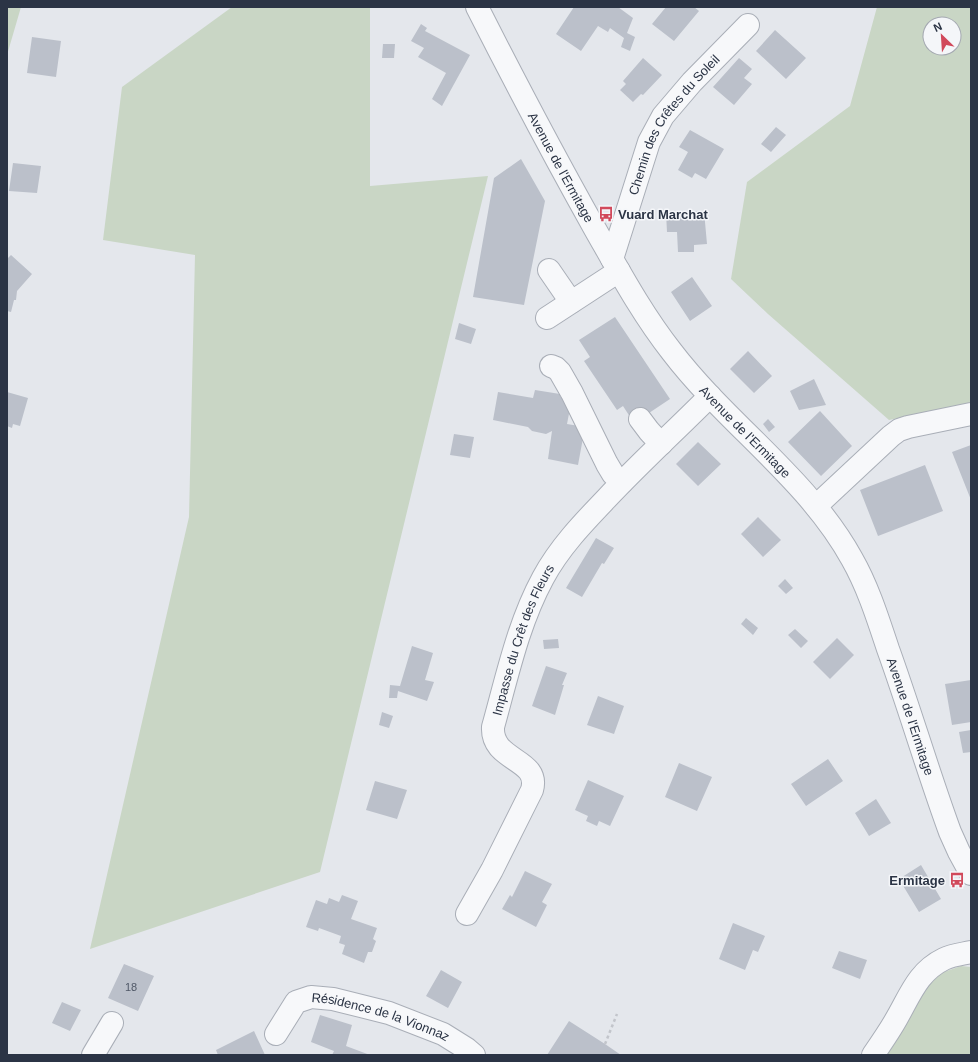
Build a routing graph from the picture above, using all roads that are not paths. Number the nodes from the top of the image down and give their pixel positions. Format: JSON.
{"nodes":[{"id":1,"x":478,"y":7,"type":"edge"},
{"id":2,"x":748,"y":25,"type":"dead end"},
{"id":3,"x":615,"y":265,"type":"junction"},
{"id":4,"x":550,"y":270,"type":"dead end"},
{"id":5,"x":571,"y":302,"type":"junction"},
{"id":6,"x":547,"y":318,"type":"dead end"},
{"id":7,"x":551,"y":366,"type":"dead end"},
{"id":8,"x":710,"y":396,"type":"junction"},
{"id":9,"x":971,"y":414,"type":"edge"},
{"id":10,"x":640,"y":419,"type":"dead end"},
{"id":11,"x":661,"y":444,"type":"junction"},
{"id":12,"x":622,"y":482,"type":"junction"},
{"id":13,"x":816,"y":506,"type":"junction"},
{"id":14,"x":971,"y":874,"type":"edge"},
{"id":15,"x":467,"y":914,"type":"dead end"},
{"id":16,"x":971,"y":952,"type":"edge"},
{"id":17,"x":112,"y":1023,"type":"dead end"},
{"id":18,"x":276,"y":1034,"type":"dead end"},
{"id":19,"x":94,"y":1055,"type":"edge"},
{"id":20,"x":474,"y":1055,"type":"edge"},
{"id":21,"x":873,"y":1055,"type":"edge"}],
"edges":[{"from":1,"to":3,"type":"street","name":"Avenue de l'Ermitage"},
{"from":2,"to":3,"type":"street","name":"Chemin des Crêtes du Soleil"},
{"from":3,"to":5,"type":"street"},
{"from":3,"to":8,"type":"street","name":"Avenue de l'Ermitage"},
{"from":4,"to":5,"type":"street"},
{"from":5,"to":6,"type":"street"},
{"from":7,"to":12,"type":"street"},
{"from":8,"to":11,"type":"street","name":"Impasse du Crêt des Fleurs"},
{"from":8,"to":13,"type":"street","name":"Avenue de l'Ermitage"},
{"from":9,"to":13,"type":"street"},
{"from":10,"to":11,"type":"street"},
{"from":11,"to":12,"type":"street","name":"Impasse du Crêt des Fleurs"},
{"from":12,"to":15,"type":"street","name":"Impasse du Crêt des Fleurs"},
{"from":13,"to":14,"type":"street","name":"Avenue de l'Ermitage"},
{"from":16,"to":21,"type":"street"},
{"from":17,"to":19,"type":"street"},
{"from":18,"to":20,"type":"street","name":"Résidence de la Vionnaz"}]}
